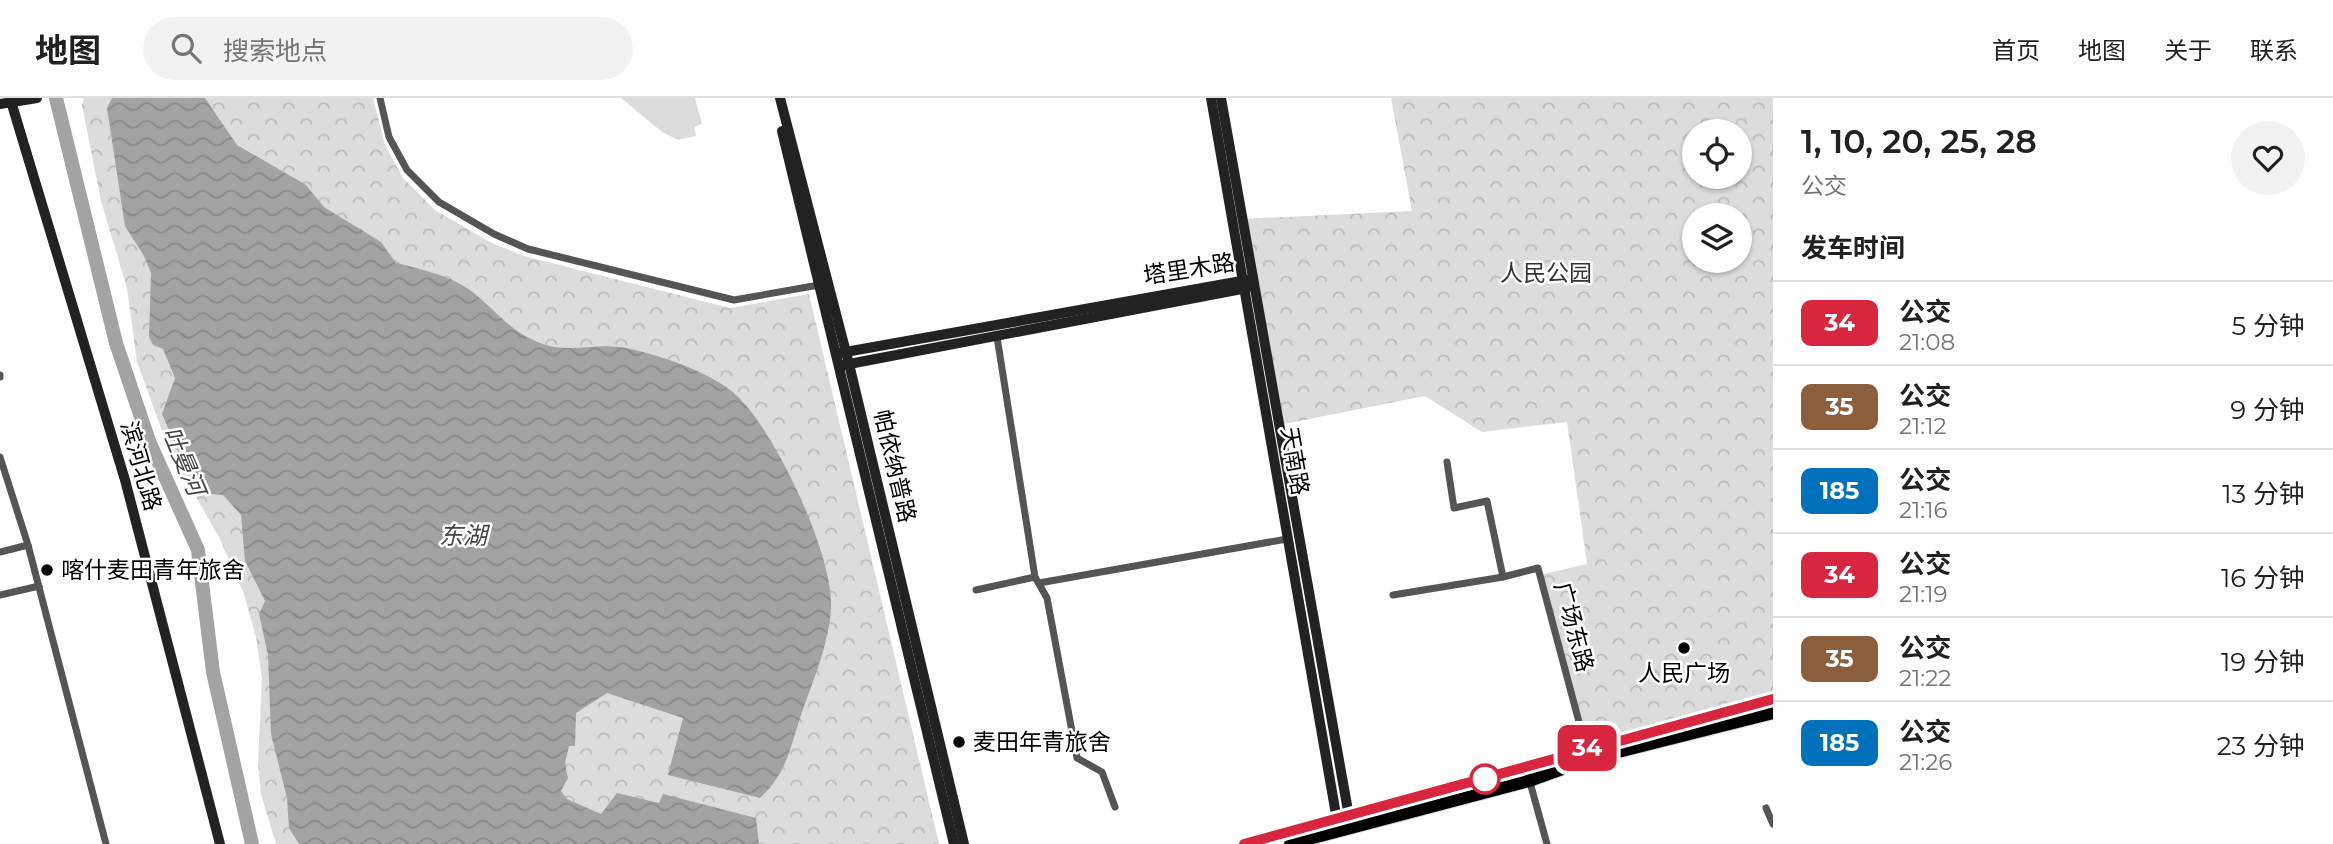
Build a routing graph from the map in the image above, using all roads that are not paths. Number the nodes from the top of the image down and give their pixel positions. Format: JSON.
{"nodes":[{"id":1,"x":36,"y":98,"type":"edge"},
{"id":2,"x":380,"y":98,"type":"edge"},
{"id":3,"x":774,"y":98,"type":"edge"},
{"id":4,"x":780,"y":98,"type":"edge"},
{"id":5,"x":1211,"y":98,"type":"edge"},
{"id":6,"x":1221,"y":98,"type":"edge"},
{"id":7,"x":7,"y":101,"type":"edge"},
{"id":8,"x":1247,"y":284,"type":"junction"},
{"id":9,"x":818,"y":285,"type":"junction"},
{"id":10,"x":997,"y":337,"type":"junction"},
{"id":11,"x":840,"y":353,"type":"junction"},
{"id":12,"x":843,"y":365,"type":"junction"},
{"id":13,"x":0,"y":457,"type":"edge"},
{"id":14,"x":1447,"y":462,"type":"dead end"},
{"id":15,"x":1287,"y":539,"type":"junction"},
{"id":16,"x":28,"y":545,"type":"junction"},
{"id":17,"x":0,"y":552,"type":"edge"},
{"id":18,"x":1503,"y":577,"type":"junction"},
{"id":19,"x":1037,"y":580,"type":"junction"},
{"id":20,"x":39,"y":586,"type":"junction"},
{"id":21,"x":976,"y":590,"type":"dead end"},
{"id":22,"x":0,"y":595,"type":"edge"},
{"id":23,"x":1393,"y":595,"type":"dead end"},
{"id":24,"x":1773,"y":699,"type":"edge"},
{"id":25,"x":1773,"y":713,"type":"edge"},
{"id":26,"x":1588,"y":754,"type":"junction"},
{"id":27,"x":1527,"y":774,"type":"junction"},
{"id":28,"x":1115,"y":807,"type":"dead end"},
{"id":29,"x":1766,"y":808,"type":"dead end"},
{"id":30,"x":1344,"y":824,"type":"junction"},
{"id":31,"x":1773,"y":824,"type":"edge"},
{"id":32,"x":106,"y":844,"type":"edge"},
{"id":33,"x":220,"y":844,"type":"edge"},
{"id":34,"x":954,"y":844,"type":"edge"},
{"id":35,"x":964,"y":844,"type":"edge"},
{"id":36,"x":1244,"y":844,"type":"edge"},
{"id":37,"x":1290,"y":844,"type":"edge"},
{"id":38,"x":1546,"y":844,"type":"edge"}],
"edges":[{"from":1,"to":7,"type":"main road"},
{"from":2,"to":9,"type":"street"},
{"from":3,"to":9,"type":"main road","name":"帕依纳普路"},
{"from":4,"to":11,"type":"main road","name":"帕依纳普路"},
{"from":5,"to":8,"type":"main road","name":"天南路"},
{"from":6,"to":8,"type":"main road","name":"天南路"},
{"from":7,"to":33,"type":"main road","name":"滨河北路"},
{"from":8,"to":10,"type":"main road","name":"塔里木路"},
{"from":8,"to":11,"type":"main road","name":"塔里木路"},
{"from":8,"to":15,"type":"main road","name":"天南路"},
{"from":8,"to":30,"type":"main road","name":"天南路"},
{"from":9,"to":11,"type":"main road","name":"帕依纳普路"},
{"from":10,"to":12,"type":"main road","name":"塔里木路"},
{"from":10,"to":19,"type":"street"},
{"from":11,"to":12,"type":"main road","name":"帕依纳普路"},
{"from":12,"to":34,"type":"main road","name":"帕依纳普路"},
{"from":12,"to":35,"type":"main road","name":"帕依纳普路"},
{"from":13,"to":16,"type":"street"},
{"from":14,"to":18,"type":"street"},
{"from":15,"to":19,"type":"street"},
{"from":15,"to":30,"type":"main road","name":"天南路"},
{"from":16,"to":17,"type":"street"},
{"from":16,"to":20,"type":"street"},
{"from":18,"to":23,"type":"street","name":"广场东路"},
{"from":18,"to":26,"type":"street","name":"广场东路"},
{"from":19,"to":21,"type":"street"},
{"from":19,"to":28,"type":"street"},
{"from":20,"to":22,"type":"street"},
{"from":20,"to":32,"type":"street"},
{"from":24,"to":26,"type":"main road"},
{"from":25,"to":26,"type":"main road"},
{"from":26,"to":27,"type":"main road"},
{"from":27,"to":30,"type":"main road"},
{"from":27,"to":38,"type":"street"},
{"from":29,"to":31,"type":"street"},
{"from":30,"to":36,"type":"main road"},
{"from":30,"to":37,"type":"main road"}]}
